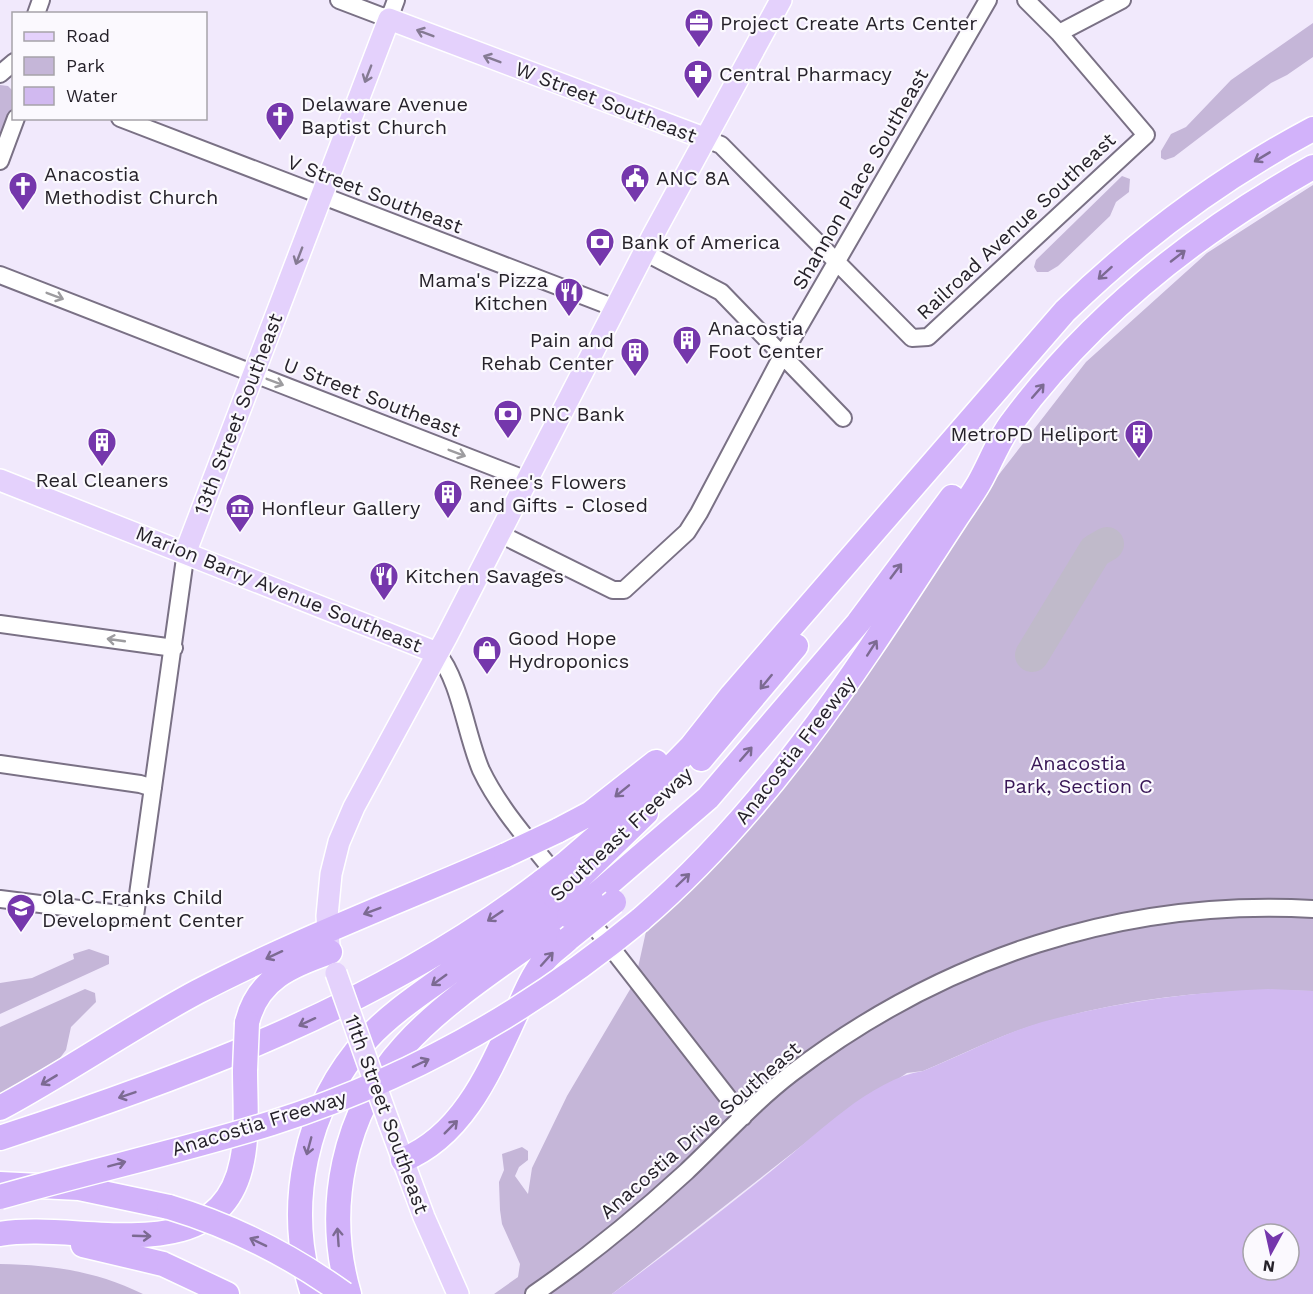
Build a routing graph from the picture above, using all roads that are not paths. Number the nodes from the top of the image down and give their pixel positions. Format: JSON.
{"nodes":[{"id":1,"x":339,"y":0,"type":"edge"},
{"id":2,"x":781,"y":0,"type":"edge"},
{"id":3,"x":988,"y":0,"type":"edge"},
{"id":4,"x":1026,"y":0,"type":"edge"},
{"id":5,"x":1122,"y":0,"type":"edge"},
{"id":6,"x":393,"y":10,"type":"edge"},
{"id":7,"x":1059,"y":33,"type":"junction"},
{"id":8,"x":15,"y":120,"type":"edge"},
{"id":9,"x":125,"y":120,"type":"edge"},
{"id":10,"x":1313,"y":129,"type":"edge"},
{"id":11,"x":705,"y":138,"type":"junction"},
{"id":12,"x":0,"y":161,"type":"edge"},
{"id":13,"x":1313,"y":167,"type":"edge"},
{"id":14,"x":322,"y":196,"type":"junction"},
{"id":15,"x":644,"y":252,"type":"junction"},
{"id":16,"x":836,"y":261,"type":"junction"},
{"id":17,"x":0,"y":275,"type":"edge"},
{"id":18,"x":615,"y":308,"type":"junction"},
{"id":19,"x":782,"y":356,"type":"junction"},
{"id":20,"x":254,"y":374,"type":"junction"},
{"id":21,"x":984,"y":405,"type":"junction"},
{"id":22,"x":843,"y":418,"type":"dead end"},
{"id":23,"x":1001,"y":437,"type":"junction"},
{"id":24,"x":0,"y":480,"type":"edge"},
{"id":25,"x":527,"y":480,"type":"junction"},
{"id":26,"x":500,"y":534,"type":"junction"},
{"id":27,"x":186,"y":551,"type":"junction"},
{"id":28,"x":0,"y":624,"type":"edge"},
{"id":29,"x":174,"y":648,"type":"junction"},
{"id":30,"x":437,"y":653,"type":"junction"},
{"id":31,"x":732,"y":695,"type":"junction"},
{"id":32,"x":0,"y":764,"type":"edge"},
{"id":33,"x":153,"y":788,"type":"junction"},
{"id":34,"x":587,"y":886,"type":"junction"},
{"id":35,"x":0,"y":899,"type":"edge"},
{"id":36,"x":559,"y":908,"type":"junction"},
{"id":37,"x":1313,"y":909,"type":"edge"},
{"id":38,"x":331,"y":952,"type":"junction"},
{"id":39,"x":0,"y":1108,"type":"edge"},
{"id":40,"x":743,"y":1117,"type":"junction"},
{"id":41,"x":0,"y":1138,"type":"edge"},
{"id":42,"x":403,"y":1160,"type":"junction"},
{"id":43,"x":0,"y":1184,"type":"edge"},
{"id":44,"x":0,"y":1197,"type":"edge"},
{"id":45,"x":0,"y":1234,"type":"edge"},
{"id":46,"x":0,"y":1241,"type":"edge"},
{"id":47,"x":227,"y":1294,"type":"edge"},
{"id":48,"x":313,"y":1294,"type":"edge"},
{"id":49,"x":344,"y":1294,"type":"edge"},
{"id":50,"x":349,"y":1294,"type":"edge"},
{"id":51,"x":458,"y":1294,"type":"edge"},
{"id":52,"x":534,"y":1294,"type":"edge"}],
"edges":[{"from":1,"to":6,"type":"street","name":"W Street Southeast"},
{"from":2,"to":11,"type":"main road","name":"11th Street Southeast"},
{"from":3,"to":16,"type":"street","name":"Shannon Place Southeast"},
{"from":4,"to":7,"type":"street"},
{"from":5,"to":7,"type":"street"},
{"from":11,"to":6,"type":"main road","name":"W Street Southeast","one_way":true},
{"from":6,"to":14,"type":"main road","name":"13th Street Southeast","one_way":true},
{"from":7,"to":16,"type":"street","name":"Railroad Avenue Southeast"},
{"from":8,"to":12,"type":"street"},
{"from":9,"to":14,"type":"street","name":"V Street Southeast"},
{"from":10,"to":21,"type":"highway","one_way":true},
{"from":11,"to":15,"type":"main road","name":"11th Street Southeast"},
{"from":11,"to":16,"type":"street","name":"W Street Southeast"},
{"from":23,"to":13,"type":"highway","name":"Anacostia Freeway","one_way":true},
{"from":14,"to":18,"type":"street","name":"V Street Southeast"},
{"from":14,"to":20,"type":"main road","name":"13th Street Southeast","one_way":true},
{"from":15,"to":18,"type":"main road","name":"11th Street Southeast"},
{"from":15,"to":19,"type":"street"},
{"from":16,"to":19,"type":"street","name":"Shannon Place Southeast"},
{"from":17,"to":20,"type":"street","name":"U Street Southeast","one_way":true},
{"from":18,"to":25,"type":"main road","name":"11th Street Southeast"},
{"from":19,"to":22,"type":"street"},
{"from":19,"to":26,"type":"street","name":"Shannon Place Southeast"},
{"from":20,"to":25,"type":"street","name":"U Street Southeast","one_way":true},
{"from":20,"to":27,"type":"main road","name":"13th Street Southeast"},
{"from":21,"to":31,"type":"highway"},
{"from":21,"to":34,"type":"highway","name":"Southeast Freeway","one_way":true},
{"from":34,"to":23,"type":"highway","name":"Southeast Freeway","one_way":true},
{"from":44,"to":23,"type":"highway","name":"Anacostia Freeway","one_way":true,"bridge":true},
{"from":24,"to":27,"type":"main road","name":"Marion Barry Avenue Southeast"},
{"from":25,"to":26,"type":"main road","name":"11th Street Southeast"},
{"from":26,"to":30,"type":"main road","name":"11th Street Southeast"},
{"from":27,"to":29,"type":"street","name":"13th Street Southeast"},
{"from":27,"to":30,"type":"main road","name":"Marion Barry Avenue Southeast"},
{"from":29,"to":28,"type":"street","one_way":true},
{"from":29,"to":33,"type":"street","name":"13th Street Southeast"},
{"from":30,"to":38,"type":"main road","name":"11th Street Southeast"},
{"from":30,"to":40,"type":"street","name":"Marion Barry Avenue Southeast"},
{"from":31,"to":34,"type":"highway"},
{"from":31,"to":38,"type":"highway","one_way":true,"bridge":true},
{"from":32,"to":33,"type":"street"},
{"from":33,"to":35,"type":"street","name":"13th Street Southeast"},
{"from":34,"to":36,"type":"highway","bridge":true},
{"from":34,"to":36,"type":"highway","bridge":true},
{"from":36,"to":41,"type":"highway","one_way":true},
{"from":42,"to":36,"type":"highway","one_way":true},
{"from":36,"to":48,"type":"highway","name":"Southeast Freeway","one_way":true},
{"from":50,"to":36,"type":"highway","name":"Southeast Freeway","one_way":true},
{"from":37,"to":40,"type":"street","name":"Anacostia Drive Southeast"},
{"from":38,"to":39,"type":"highway","one_way":true},
{"from":38,"to":42,"type":"main road","name":"11th Street Southeast","bridge":true},
{"from":45,"to":38,"type":"highway","one_way":true,"bridge":true},
{"from":40,"to":52,"type":"street","name":"Anacostia Drive Southeast"},
{"from":42,"to":51,"type":"main road","name":"11th Street Southeast"},
{"from":49,"to":43,"type":"highway","one_way":true,"bridge":true},
{"from":46,"to":47,"type":"highway"}]}
